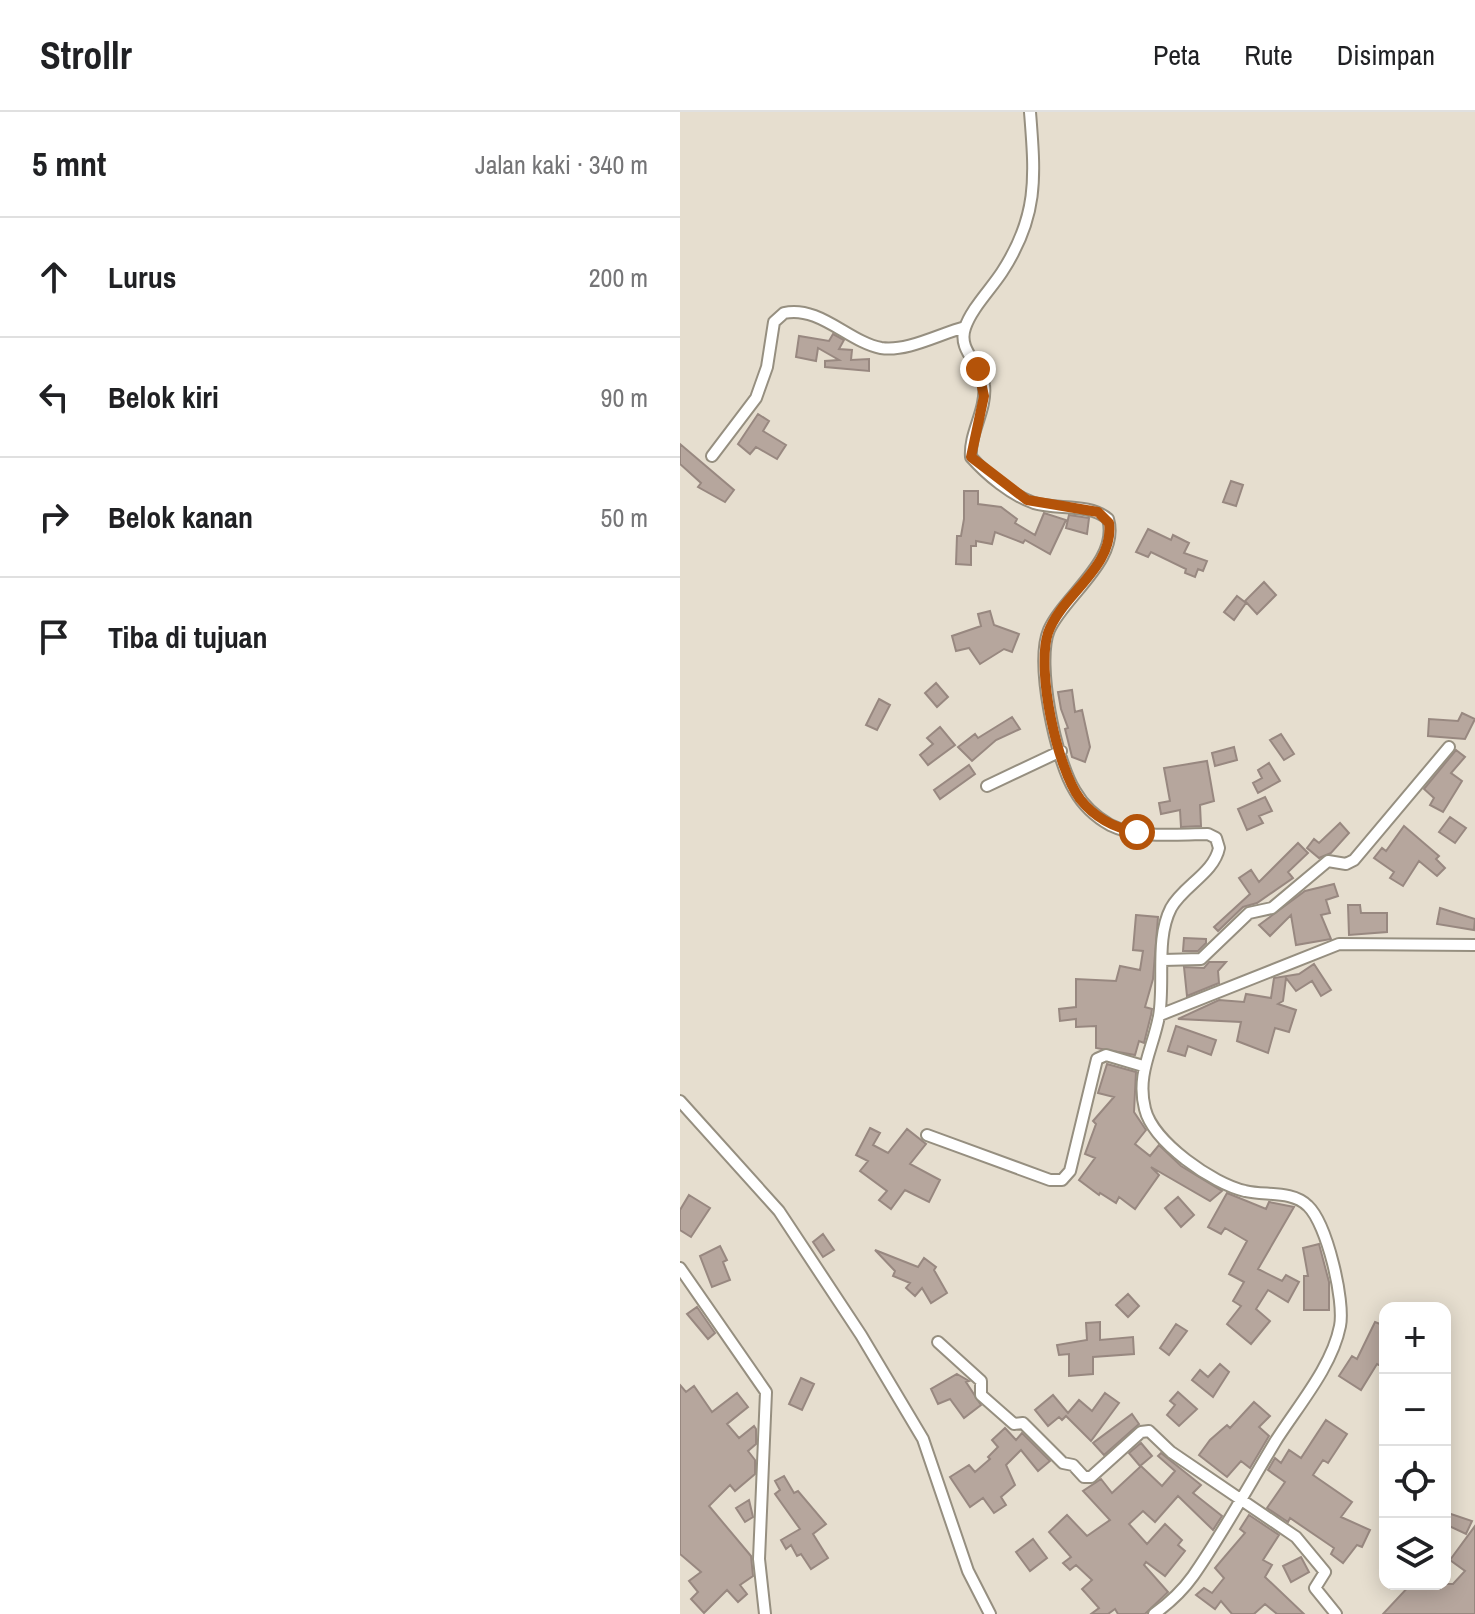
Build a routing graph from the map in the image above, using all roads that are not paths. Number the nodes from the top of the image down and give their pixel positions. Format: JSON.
{"nodes":[{"id":1,"x":1030,"y":112,"type":"edge"},
{"id":2,"x":965,"y":327,"type":"junction"},
{"id":3,"x":712,"y":456,"type":"dead end"},
{"id":4,"x":1449,"y":747,"type":"dead end"},
{"id":5,"x":1061,"y":751,"type":"junction"},
{"id":6,"x":987,"y":786,"type":"dead end"},
{"id":7,"x":1475,"y":945,"type":"edge"},
{"id":8,"x":1163,"y":960,"type":"junction"},
{"id":9,"x":1160,"y":1015,"type":"junction"},
{"id":10,"x":1143,"y":1066,"type":"junction"},
{"id":11,"x":680,"y":1101,"type":"edge"},
{"id":12,"x":927,"y":1135,"type":"dead end"},
{"id":13,"x":680,"y":1268,"type":"edge"},
{"id":14,"x":938,"y":1342,"type":"dead end"},
{"id":15,"x":1240,"y":1501,"type":"junction"},
{"id":16,"x":765,"y":1614,"type":"edge"},
{"id":17,"x":990,"y":1614,"type":"edge"},
{"id":18,"x":1154,"y":1614,"type":"edge"},
{"id":19,"x":1336,"y":1614,"type":"edge"}],
"edges":[{"from":1,"to":2,"type":"street"},
{"from":2,"to":3,"type":"street"},
{"from":2,"to":5,"type":"street"},
{"from":4,"to":8,"type":"street"},
{"from":5,"to":6,"type":"street"},
{"from":5,"to":8,"type":"street"},
{"from":7,"to":9,"type":"street"},
{"from":8,"to":9,"type":"street"},
{"from":9,"to":10,"type":"street"},
{"from":10,"to":12,"type":"street"},
{"from":10,"to":15,"type":"street"},
{"from":11,"to":17,"type":"street"},
{"from":13,"to":16,"type":"street"},
{"from":14,"to":15,"type":"street"},
{"from":15,"to":18,"type":"street"},
{"from":15,"to":19,"type":"street"}]}
